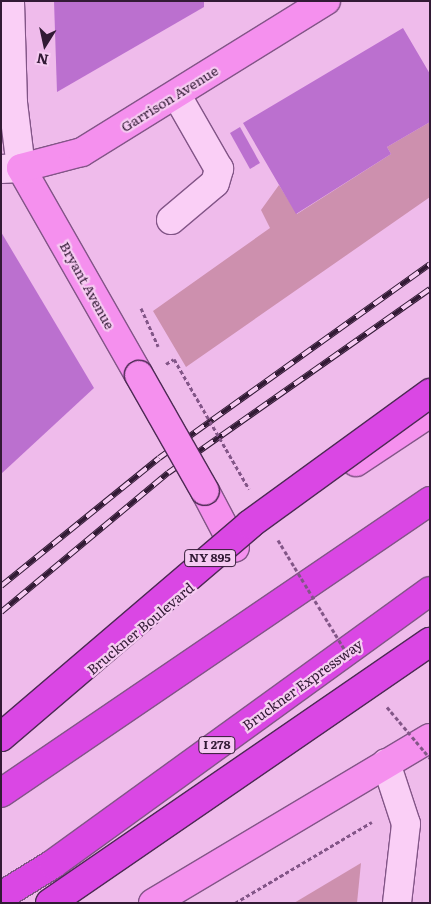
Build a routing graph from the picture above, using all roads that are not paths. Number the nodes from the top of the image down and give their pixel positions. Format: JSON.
{"nodes":[{"id":1,"x":10,"y":1,"type":"edge"},
{"id":2,"x":326,"y":1,"type":"edge"},
{"id":3,"x":176,"y":94,"type":"junction"},
{"id":4,"x":11,"y":168,"type":"edge"},
{"id":5,"x":171,"y":220,"type":"dead end"},
{"id":6,"x":430,"y":394,"type":"edge"},
{"id":7,"x":430,"y":413,"type":"edge"},
{"id":8,"x":430,"y":501,"type":"edge"},
{"id":9,"x":235,"y":548,"type":"junction"},
{"id":10,"x":430,"y":591,"type":"edge"},
{"id":11,"x":430,"y":642,"type":"edge"},
{"id":12,"x":1,"y":737,"type":"edge"},
{"id":13,"x":430,"y":738,"type":"edge"},
{"id":14,"x":1,"y":744,"type":"edge"},
{"id":15,"x":386,"y":763,"type":"junction"},
{"id":16,"x":1,"y":793,"type":"edge"},
{"id":17,"x":1,"y":896,"type":"edge"},
{"id":18,"x":50,"y":903,"type":"edge"},
{"id":19,"x":153,"y":903,"type":"edge"},
{"id":20,"x":397,"y":903,"type":"edge"}],
"edges":[{"from":1,"to":4,"type":"street","name":"Bryant Avenue"},
{"from":2,"to":3,"type":"main road","name":"Garrison Avenue"},
{"from":3,"to":4,"type":"main road","name":"Garrison Avenue"},
{"from":3,"to":5,"type":"street"},
{"from":4,"to":9,"type":"main road","name":"Bryant Avenue","bridge":true},
{"from":6,"to":12,"type":"highway","number":"NY 895","bridge":true},
{"from":7,"to":9,"type":"main road","name":"Bruckner Boulevard"},
{"from":8,"to":16,"type":"highway"},
{"from":9,"to":14,"type":"main road","name":"Bruckner Boulevard"},
{"from":10,"to":17,"type":"highway","name":"Bruckner Expressway","number":"I 278"},
{"from":11,"to":18,"type":"highway","bridge":true},
{"from":13,"to":15,"type":"main road"},
{"from":15,"to":19,"type":"main road"},
{"from":15,"to":20,"type":"street"}]}
